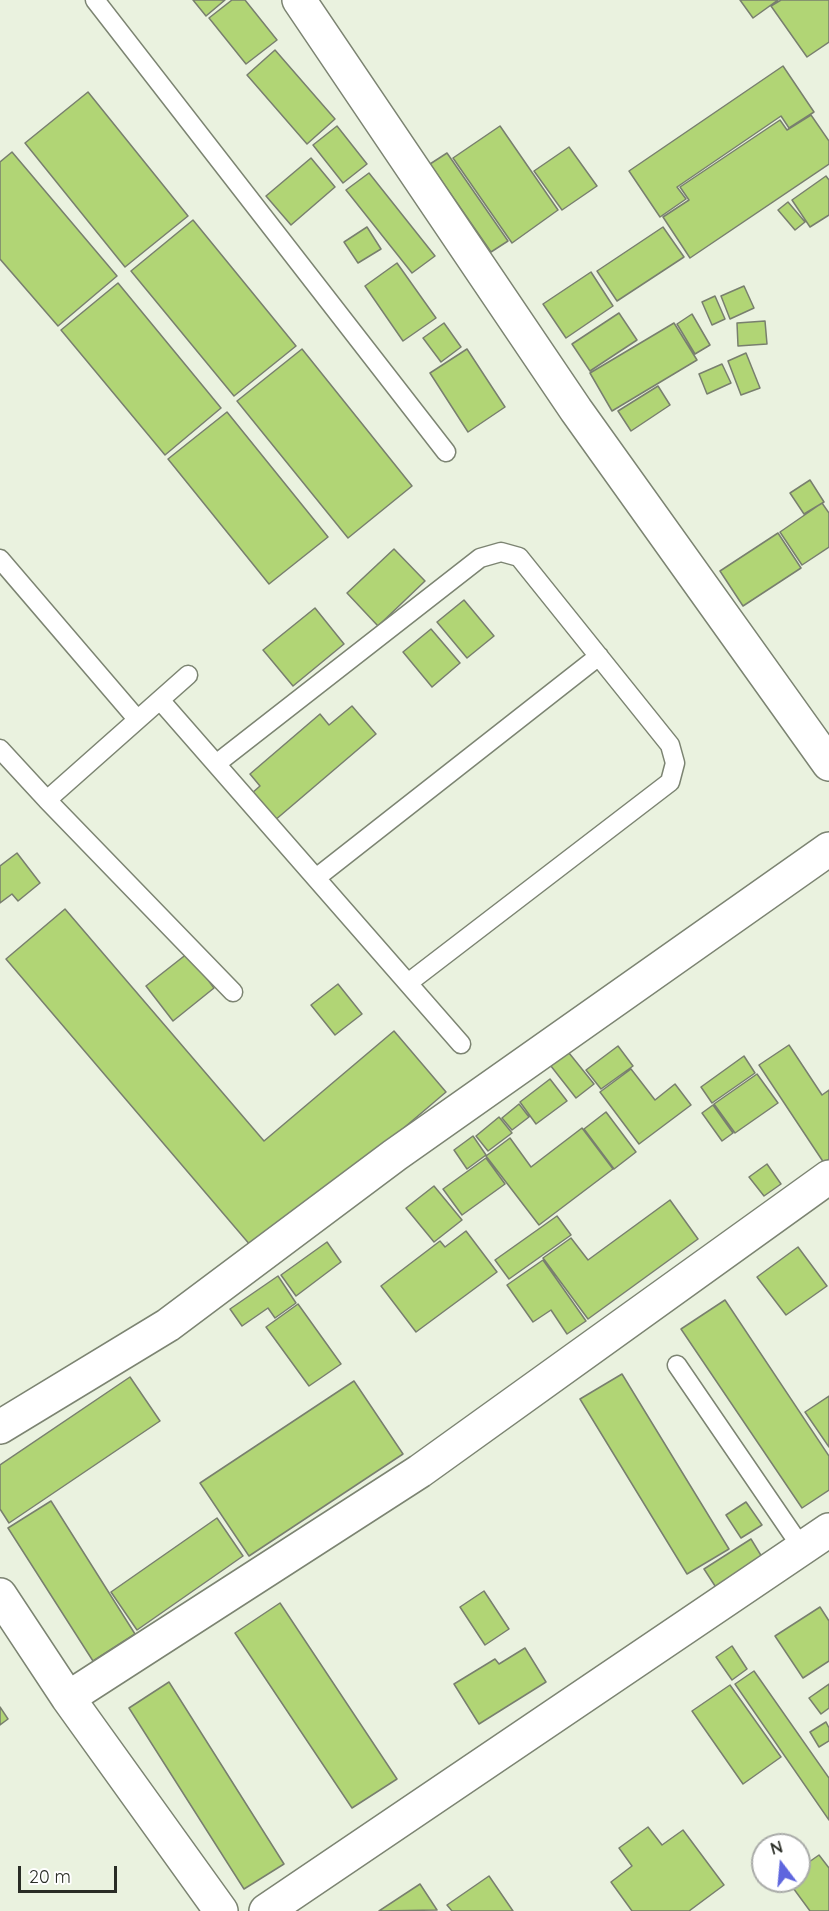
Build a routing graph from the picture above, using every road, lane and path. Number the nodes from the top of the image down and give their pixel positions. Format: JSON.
{"nodes":[{"id":1,"x":95,"y":0,"type":"edge"},
{"id":2,"x":298,"y":0,"type":"edge"},
{"id":3,"x":446,"y":452,"type":"dead end"},
{"id":4,"x":0,"y":559,"type":"edge"},
{"id":5,"x":599,"y":656,"type":"junction"},
{"id":6,"x":188,"y":675,"type":"dead end"},
{"id":7,"x":160,"y":700,"type":"junction"},
{"id":8,"x":137,"y":719,"type":"junction"},
{"id":9,"x":0,"y":749,"type":"edge"},
{"id":10,"x":216,"y":764,"type":"junction"},
{"id":11,"x":829,"y":764,"type":"edge"},
{"id":12,"x":46,"y":800,"type":"junction"},
{"id":13,"x":829,"y":849,"type":"edge"},
{"id":14,"x":316,"y":878,"type":"junction"},
{"id":15,"x":408,"y":983,"type":"junction"},
{"id":16,"x":233,"y":992,"type":"dead end"},
{"id":17,"x":461,"y":1044,"type":"dead end"},
{"id":18,"x":829,"y":1178,"type":"edge"},
{"id":19,"x":677,"y":1365,"type":"dead end"},
{"id":20,"x":0,"y":1427,"type":"edge"},
{"id":21,"x":829,"y":1530,"type":"edge"},
{"id":22,"x":802,"y":1548,"type":"junction"},
{"id":23,"x":0,"y":1595,"type":"edge"},
{"id":24,"x":68,"y":1698,"type":"junction"},
{"id":25,"x":221,"y":1911,"type":"edge"},
{"id":26,"x":266,"y":1911,"type":"edge"}],
"edges":[{"from":1,"to":3,"type":"lane"},
{"from":2,"to":11,"type":"street"},
{"from":4,"to":8,"type":"lane"},
{"from":5,"to":10,"type":"lane"},
{"from":5,"to":14,"type":"lane"},
{"from":5,"to":15,"type":"lane"},
{"from":6,"to":7,"type":"lane"},
{"from":7,"to":8,"type":"lane"},
{"from":7,"to":10,"type":"lane"},
{"from":8,"to":12,"type":"lane"},
{"from":9,"to":12,"type":"lane"},
{"from":10,"to":14,"type":"lane"},
{"from":12,"to":16,"type":"lane"},
{"from":13,"to":20,"type":"street"},
{"from":14,"to":15,"type":"lane"},
{"from":15,"to":17,"type":"lane"},
{"from":18,"to":24,"type":"street"},
{"from":19,"to":22,"type":"lane"},
{"from":21,"to":22,"type":"street"},
{"from":22,"to":26,"type":"street"},
{"from":23,"to":24,"type":"street"},
{"from":24,"to":25,"type":"street"}]}
